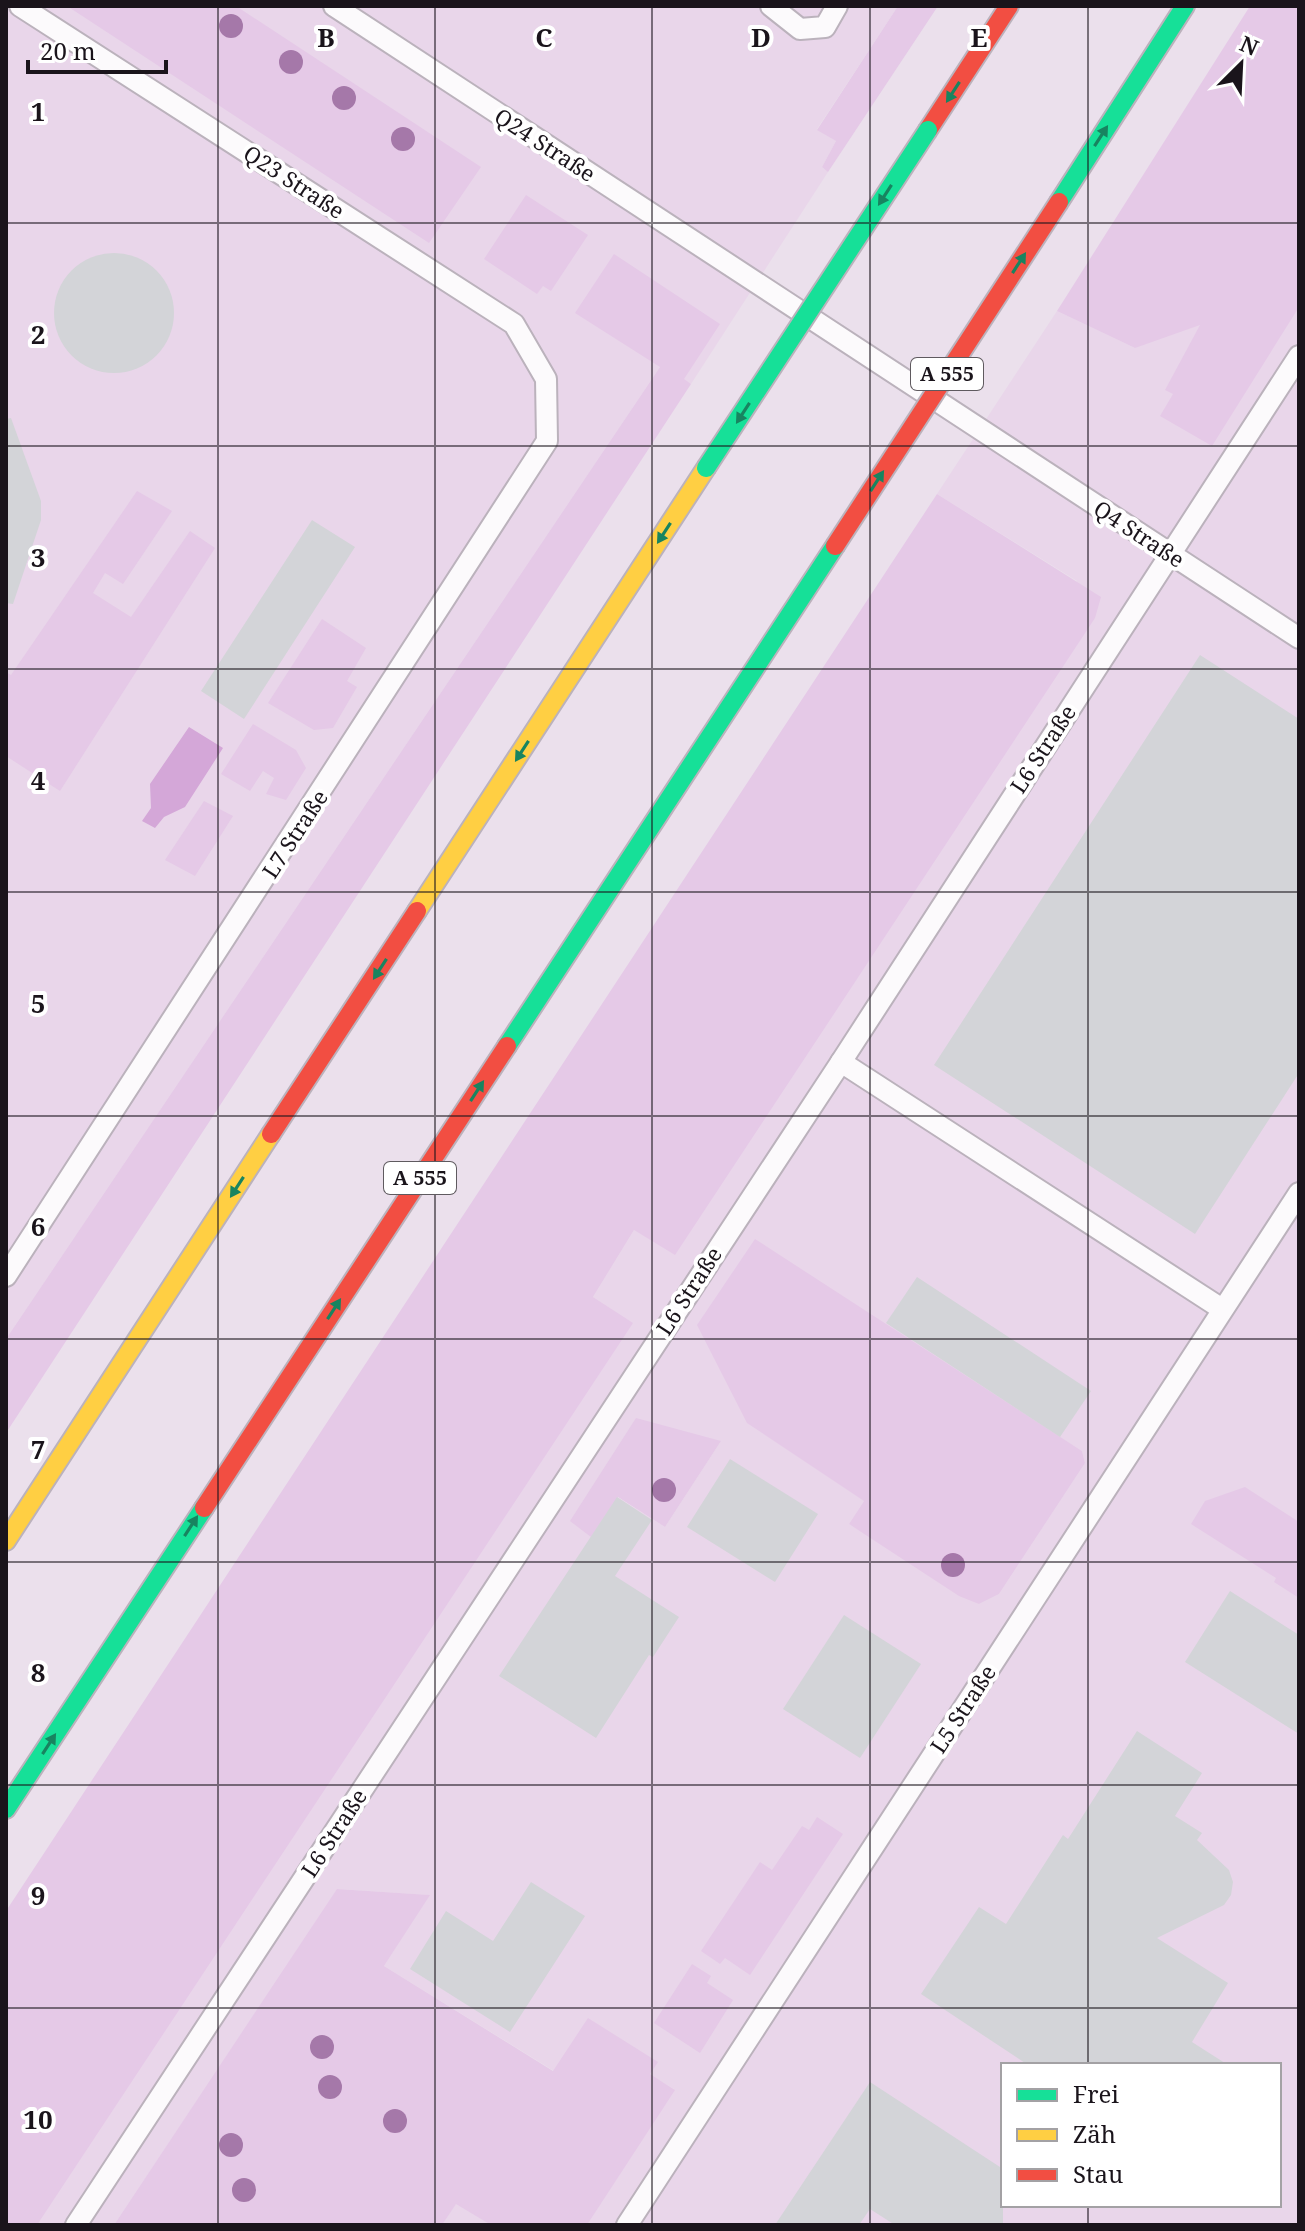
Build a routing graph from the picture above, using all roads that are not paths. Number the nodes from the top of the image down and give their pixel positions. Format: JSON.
{"nodes":[{"id":1,"x":20,"y":6,"type":"edge"},
{"id":2,"x":334,"y":6,"type":"edge"},
{"id":3,"x":771,"y":6,"type":"edge"},
{"id":4,"x":837,"y":6,"type":"edge"},
{"id":5,"x":1009,"y":6,"type":"edge"},
{"id":6,"x":1185,"y":6,"type":"edge"},
{"id":7,"x":1299,"y":356,"type":"edge"},
{"id":8,"x":546,"y":379,"type":"joint"},
{"id":9,"x":979,"y":430,"type":"joint"},
{"id":10,"x":1169,"y":553,"type":"junction"},
{"id":11,"x":1299,"y":638,"type":"edge"},
{"id":12,"x":841,"y":1062,"type":"junction"},
{"id":13,"x":1299,"y":1193,"type":"edge"},
{"id":14,"x":6,"y":1276,"type":"edge"},
{"id":15,"x":1222,"y":1309,"type":"junction"},
{"id":16,"x":6,"y":1541,"type":"edge"},
{"id":17,"x":6,"y":1809,"type":"edge"},
{"id":18,"x":76,"y":2225,"type":"edge"},
{"id":19,"x":627,"y":2225,"type":"edge"}],
"edges":[{"from":1,"to":8,"type":"lane","name":"Q23 Straße"},
{"from":2,"to":9,"type":"lane","name":"Q24 Straße"},
{"from":3,"to":4,"type":"lane"},
{"from":5,"to":16,"type":"highway","one_way":true,"bridge":true},
{"from":17,"to":6,"type":"highway","number":"A 555","one_way":true,"bridge":true},
{"from":7,"to":10,"type":"lane","name":"L6 Straße"},
{"from":8,"to":14,"type":"lane","name":"L7 Straße"},
{"from":9,"to":10,"type":"lane","name":"Q4 Straße"},
{"from":10,"to":11,"type":"lane","name":"Q4 Straße"},
{"from":10,"to":12,"type":"lane","name":"L6 Straße"},
{"from":12,"to":15,"type":"lane"},
{"from":12,"to":18,"type":"lane","name":"L6 Straße"},
{"from":13,"to":15,"type":"lane","name":"L5 Straße"},
{"from":15,"to":19,"type":"lane","name":"L5 Straße"}]}
